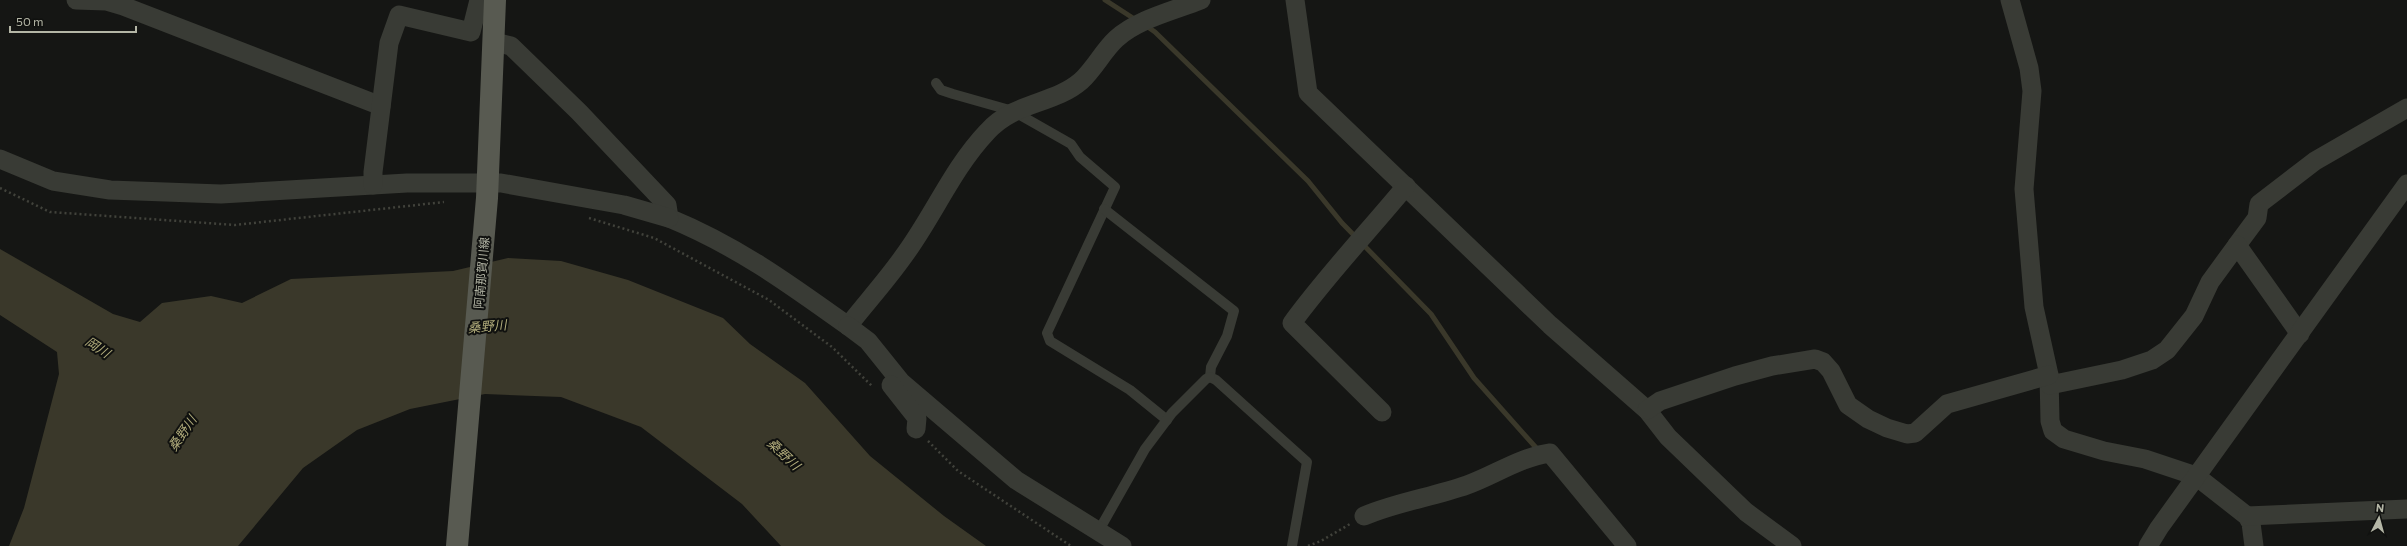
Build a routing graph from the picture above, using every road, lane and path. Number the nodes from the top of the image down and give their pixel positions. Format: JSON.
{"nodes":[{"id":1,"x":76,"y":0,"type":"edge"},
{"id":2,"x":479,"y":0,"type":"edge"},
{"id":3,"x":495,"y":0,"type":"edge"},
{"id":4,"x":1201,"y":0,"type":"edge"},
{"id":5,"x":1295,"y":0,"type":"edge"},
{"id":6,"x":2010,"y":0,"type":"edge"},
{"id":7,"x":495,"y":42,"type":"junction"},
{"id":8,"x":936,"y":83,"type":"dead end"},
{"id":9,"x":381,"y":106,"type":"junction"},
{"id":10,"x":2407,"y":108,"type":"edge"},
{"id":11,"x":1013,"y":111,"type":"junction"},
{"id":12,"x":0,"y":159,"type":"edge"},
{"id":13,"x":488,"y":183,"type":"junction"},
{"id":14,"x":2407,"y":184,"type":"edge"},
{"id":15,"x":373,"y":185,"type":"junction"},
{"id":16,"x":1406,"y":186,"type":"junction"},
{"id":17,"x":0,"y":188,"type":"edge"},
{"id":18,"x":448,"y":202,"type":"dead end"},
{"id":19,"x":1104,"y":209,"type":"junction"},
{"id":20,"x":582,"y":216,"type":"dead end"},
{"id":21,"x":669,"y":218,"type":"junction"},
{"id":22,"x":2237,"y":245,"type":"junction"},
{"id":23,"x":848,"y":326,"type":"junction"},
{"id":24,"x":2300,"y":334,"type":"junction"},
{"id":25,"x":1210,"y":378,"type":"junction"},
{"id":26,"x":2050,"y":380,"type":"junction"},
{"id":27,"x":877,"y":391,"type":"dead end"},
{"id":28,"x":1647,"y":410,"type":"junction"},
{"id":29,"x":1382,"y":412,"type":"dead end"},
{"id":30,"x":1167,"y":420,"type":"junction"},
{"id":31,"x":916,"y":429,"type":"joint"},
{"id":32,"x":2196,"y":476,"type":"junction"},
{"id":33,"x":2407,"y":509,"type":"edge"},
{"id":34,"x":1364,"y":516,"type":"joint"},
{"id":35,"x":2246,"y":516,"type":"junction"},
{"id":36,"x":1098,"y":532,"type":"junction"},
{"id":37,"x":457,"y":546,"type":"edge"},
{"id":38,"x":1071,"y":546,"type":"edge"},
{"id":39,"x":1122,"y":546,"type":"edge"},
{"id":40,"x":1292,"y":546,"type":"edge"},
{"id":41,"x":1308,"y":546,"type":"edge"},
{"id":42,"x":1627,"y":546,"type":"edge"},
{"id":43,"x":1792,"y":546,"type":"edge"},
{"id":44,"x":2148,"y":546,"type":"edge"},
{"id":45,"x":2254,"y":546,"type":"edge"}],
"edges":[{"from":1,"to":9,"type":"street"},
{"from":2,"to":9,"type":"street"},
{"from":3,"to":7,"type":"main road","name":"阿南那賀川線"},
{"from":4,"to":11,"type":"street"},
{"from":5,"to":16,"type":"street"},
{"from":6,"to":26,"type":"street"},
{"from":7,"to":13,"type":"main road","name":"阿南那賀川線"},
{"from":7,"to":21,"type":"street"},
{"from":8,"to":11,"type":"lane"},
{"from":9,"to":15,"type":"street"},
{"from":10,"to":22,"type":"street"},
{"from":11,"to":19,"type":"lane"},
{"from":11,"to":23,"type":"street"},
{"from":12,"to":15,"type":"street"},
{"from":13,"to":15,"type":"street"},
{"from":13,"to":21,"type":"street"},
{"from":13,"to":37,"type":"main road","name":"阿南那賀川線"},
{"from":14,"to":24,"type":"street"},
{"from":16,"to":28,"type":"street"},
{"from":16,"to":29,"type":"street"},
{"from":17,"to":18,"type":"path"},
{"from":19,"to":25,"type":"lane"},
{"from":19,"to":30,"type":"lane"},
{"from":20,"to":27,"type":"path"},
{"from":21,"to":23,"type":"street"},
{"from":22,"to":24,"type":"street"},
{"from":22,"to":26,"type":"street"},
{"from":23,"to":31,"type":"street"},
{"from":23,"to":36,"type":"street"},
{"from":24,"to":32,"type":"street"},
{"from":25,"to":30,"type":"lane"},
{"from":25,"to":40,"type":"lane"},
{"from":26,"to":28,"type":"street"},
{"from":26,"to":32,"type":"street"},
{"from":28,"to":43,"type":"street"},
{"from":30,"to":36,"type":"lane"},
{"from":31,"to":38,"type":"path"},
{"from":32,"to":35,"type":"street"},
{"from":32,"to":44,"type":"street"},
{"from":33,"to":35,"type":"street"},
{"from":34,"to":41,"type":"path"},
{"from":34,"to":42,"type":"street"},
{"from":35,"to":45,"type":"street"},
{"from":36,"to":39,"type":"street"}]}
